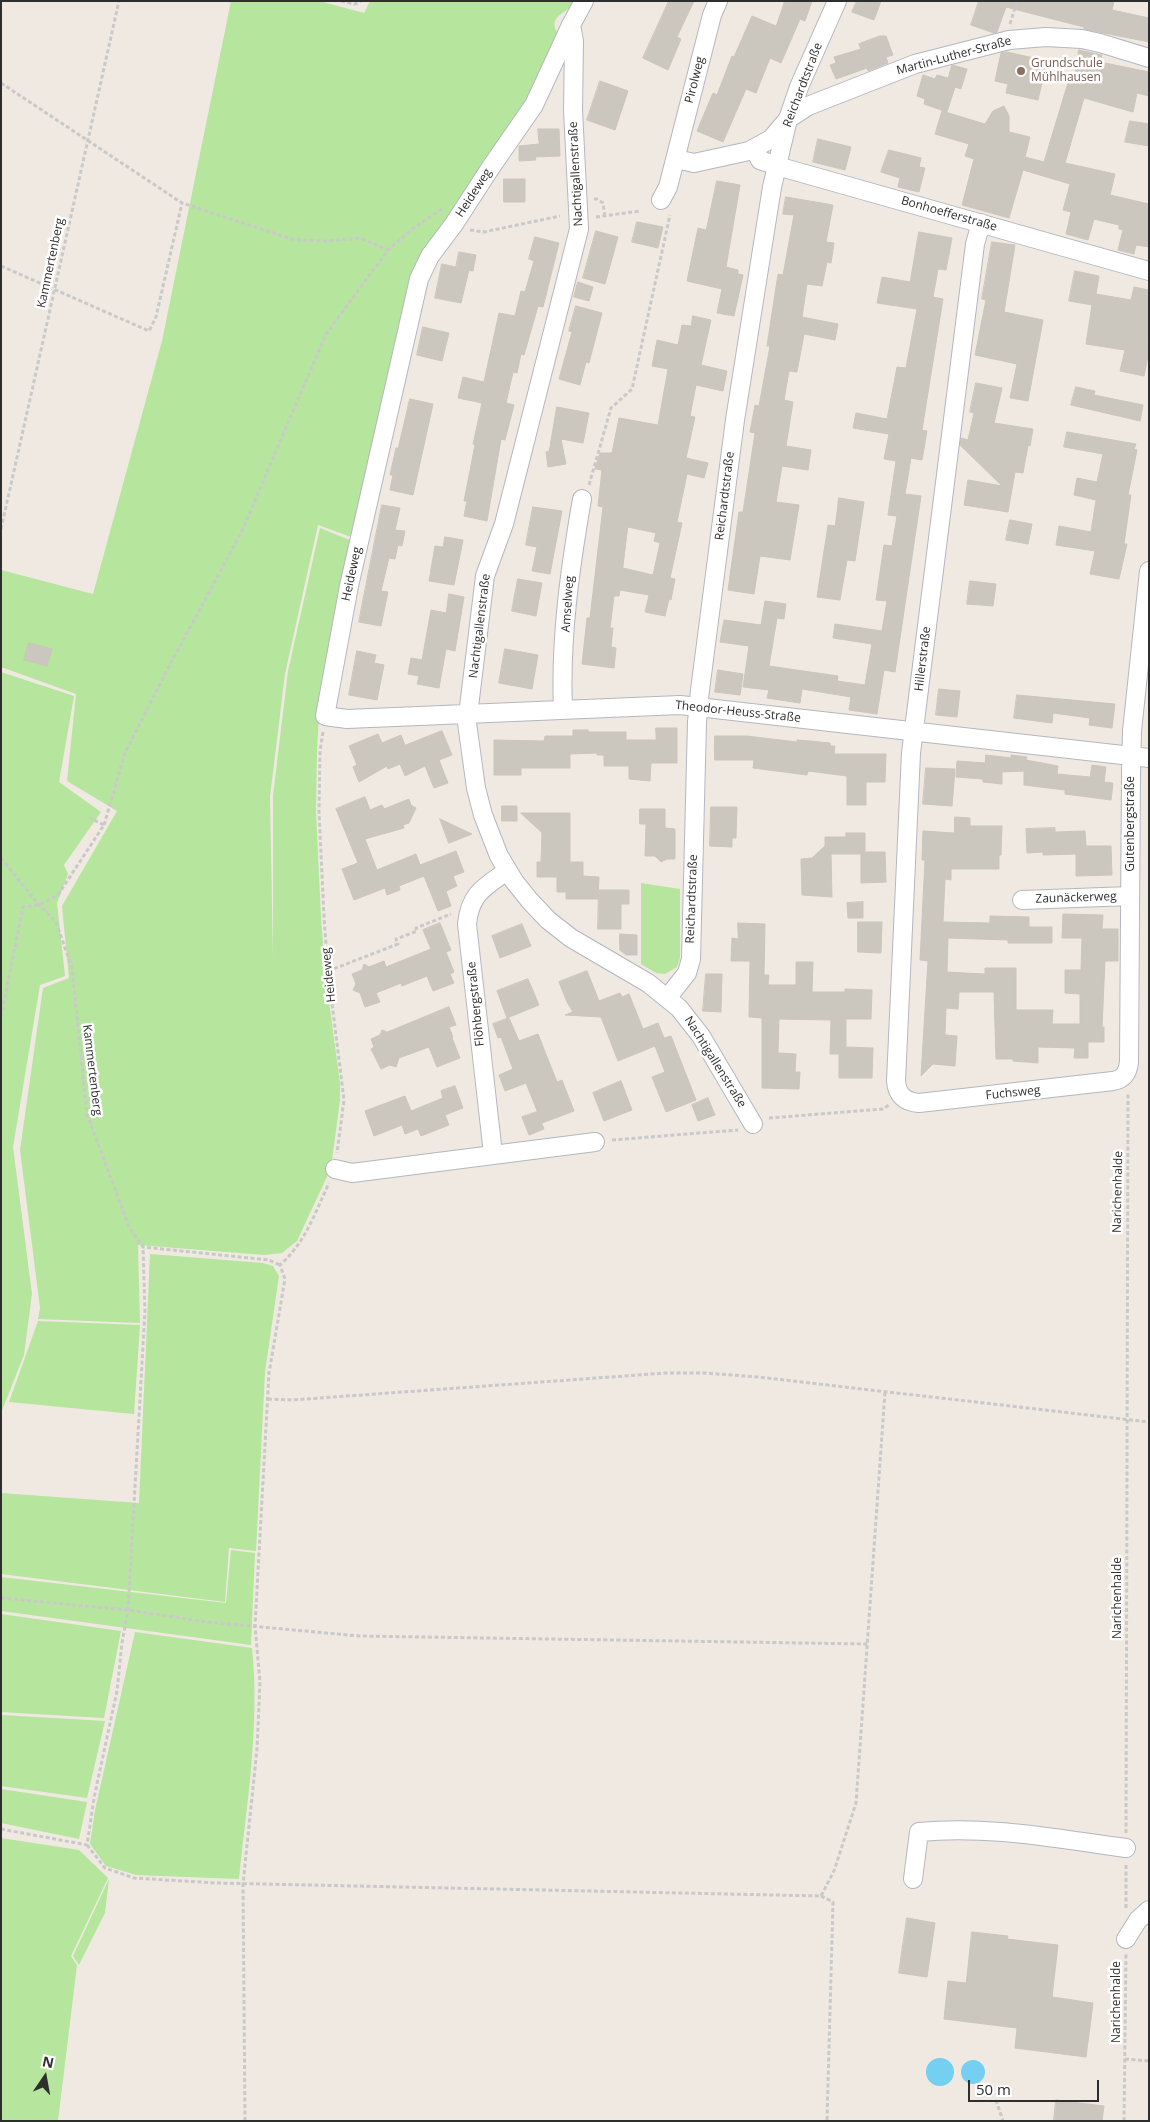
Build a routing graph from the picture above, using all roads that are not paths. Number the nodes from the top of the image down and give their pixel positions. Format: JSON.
{"nodes":[{"id":1,"x":584,"y":1,"type":"edge"},
{"id":2,"x":718,"y":1,"type":"edge"},
{"id":3,"x":837,"y":1,"type":"edge"},
{"id":4,"x":571,"y":25,"type":"junction"},
{"id":5,"x":1149,"y":58,"type":"edge"},
{"id":6,"x":788,"y":119,"type":"junction"},
{"id":7,"x":755,"y":149,"type":"junction"},
{"id":8,"x":676,"y":159,"type":"junction"},
{"id":9,"x":777,"y":166,"type":"junction"},
{"id":10,"x":661,"y":200,"type":"road end"},
{"id":11,"x":981,"y":223,"type":"junction"},
{"id":12,"x":1149,"y":271,"type":"edge"},
{"id":13,"x":582,"y":499,"type":"road end"},
{"id":14,"x":1149,"y":571,"type":"edge"},
{"id":15,"x":698,"y":706,"type":"junction"},
{"id":16,"x":563,"y":709,"type":"junction"},
{"id":17,"x":469,"y":714,"type":"junction"},
{"id":18,"x":325,"y":716,"type":"joint"},
{"id":19,"x":914,"y":731,"type":"junction"},
{"id":20,"x":1140,"y":757,"type":"edge"},
{"id":21,"x":508,"y":871,"type":"junction"},
{"id":22,"x":1130,"y":896,"type":"junction"},
{"id":23,"x":1022,"y":900,"type":"dead end"},
{"id":24,"x":668,"y":997,"type":"junction"},
{"id":25,"x":1124,"y":1076,"type":"joint"},
{"id":26,"x":902,"y":1097,"type":"joint"},
{"id":27,"x":752,"y":1124,"type":"dead end"},
{"id":28,"x":595,"y":1142,"type":"dead end"},
{"id":29,"x":493,"y":1154,"type":"junction"},
{"id":30,"x":335,"y":1169,"type":"road end"},
{"id":31,"x":1126,"y":1848,"type":"road end"},
{"id":32,"x":913,"y":1879,"type":"dead end"},
{"id":33,"x":1149,"y":1910,"type":"edge"},
{"id":34,"x":1126,"y":1939,"type":"road end"}],
"edges":[{"from":1,"to":4,"type":"street"},
{"from":2,"to":8,"type":"street","name":"Pirolweg"},
{"from":3,"to":6,"type":"street","name":"Reichardtstraße"},
{"from":4,"to":17,"type":"street","name":"Nachtigallenstraße"},
{"from":4,"to":18,"type":"street","name":"Heideweg"},
{"from":5,"to":6,"type":"street","name":"Martin-Luther-Straße"},
{"from":6,"to":7,"type":"street","name":"Martin-Luther-Straße"},
{"from":6,"to":9,"type":"street","name":"Reichardtstraße"},
{"from":7,"to":8,"type":"street","name":"Martin-Luther-Straße"},
{"from":7,"to":9,"type":"street","name":"Bonhoefferstraße"},
{"from":8,"to":10,"type":"street"},
{"from":9,"to":11,"type":"street","name":"Bonhoefferstraße"},
{"from":9,"to":15,"type":"street","name":"Reichardtstraße"},
{"from":11,"to":12,"type":"street","name":"Bonhoefferstraße"},
{"from":11,"to":19,"type":"street","name":"Hillerstraße"},
{"from":13,"to":16,"type":"street","name":"Amselweg"},
{"from":14,"to":20,"type":"street","name":"Gutenbergstraße"},
{"from":15,"to":16,"type":"street","name":"Theodor-Heuss-Straße"},
{"from":15,"to":19,"type":"street","name":"Theodor-Heuss-Straße"},
{"from":15,"to":24,"type":"street","name":"Reichardtstraße"},
{"from":16,"to":17,"type":"street","name":"Theodor-Heuss-Straße"},
{"from":17,"to":18,"type":"street","name":"Theodor-Heuss-Straße"},
{"from":17,"to":21,"type":"street","name":"Nachtigallenstraße"},
{"from":19,"to":20,"type":"street","name":"Theodor-Heuss-Straße"},
{"from":19,"to":26,"type":"street","name":"Hillerstraße"},
{"from":20,"to":22,"type":"street","name":"Gutenbergstraße"},
{"from":21,"to":24,"type":"street","name":"Nachtigallenstraße"},
{"from":21,"to":29,"type":"street","name":"Flöhbergstraße"},
{"from":22,"to":23,"type":"street","name":"Zaunäckerweg"},
{"from":22,"to":25,"type":"street","name":"Gutenbergstraße"},
{"from":24,"to":27,"type":"street","name":"Nachtigallenstraße"},
{"from":25,"to":26,"type":"street","name":"Fuchsweg"},
{"from":28,"to":29,"type":"street"},
{"from":29,"to":30,"type":"street"},
{"from":31,"to":32,"type":"street"},
{"from":33,"to":34,"type":"street"}]}
